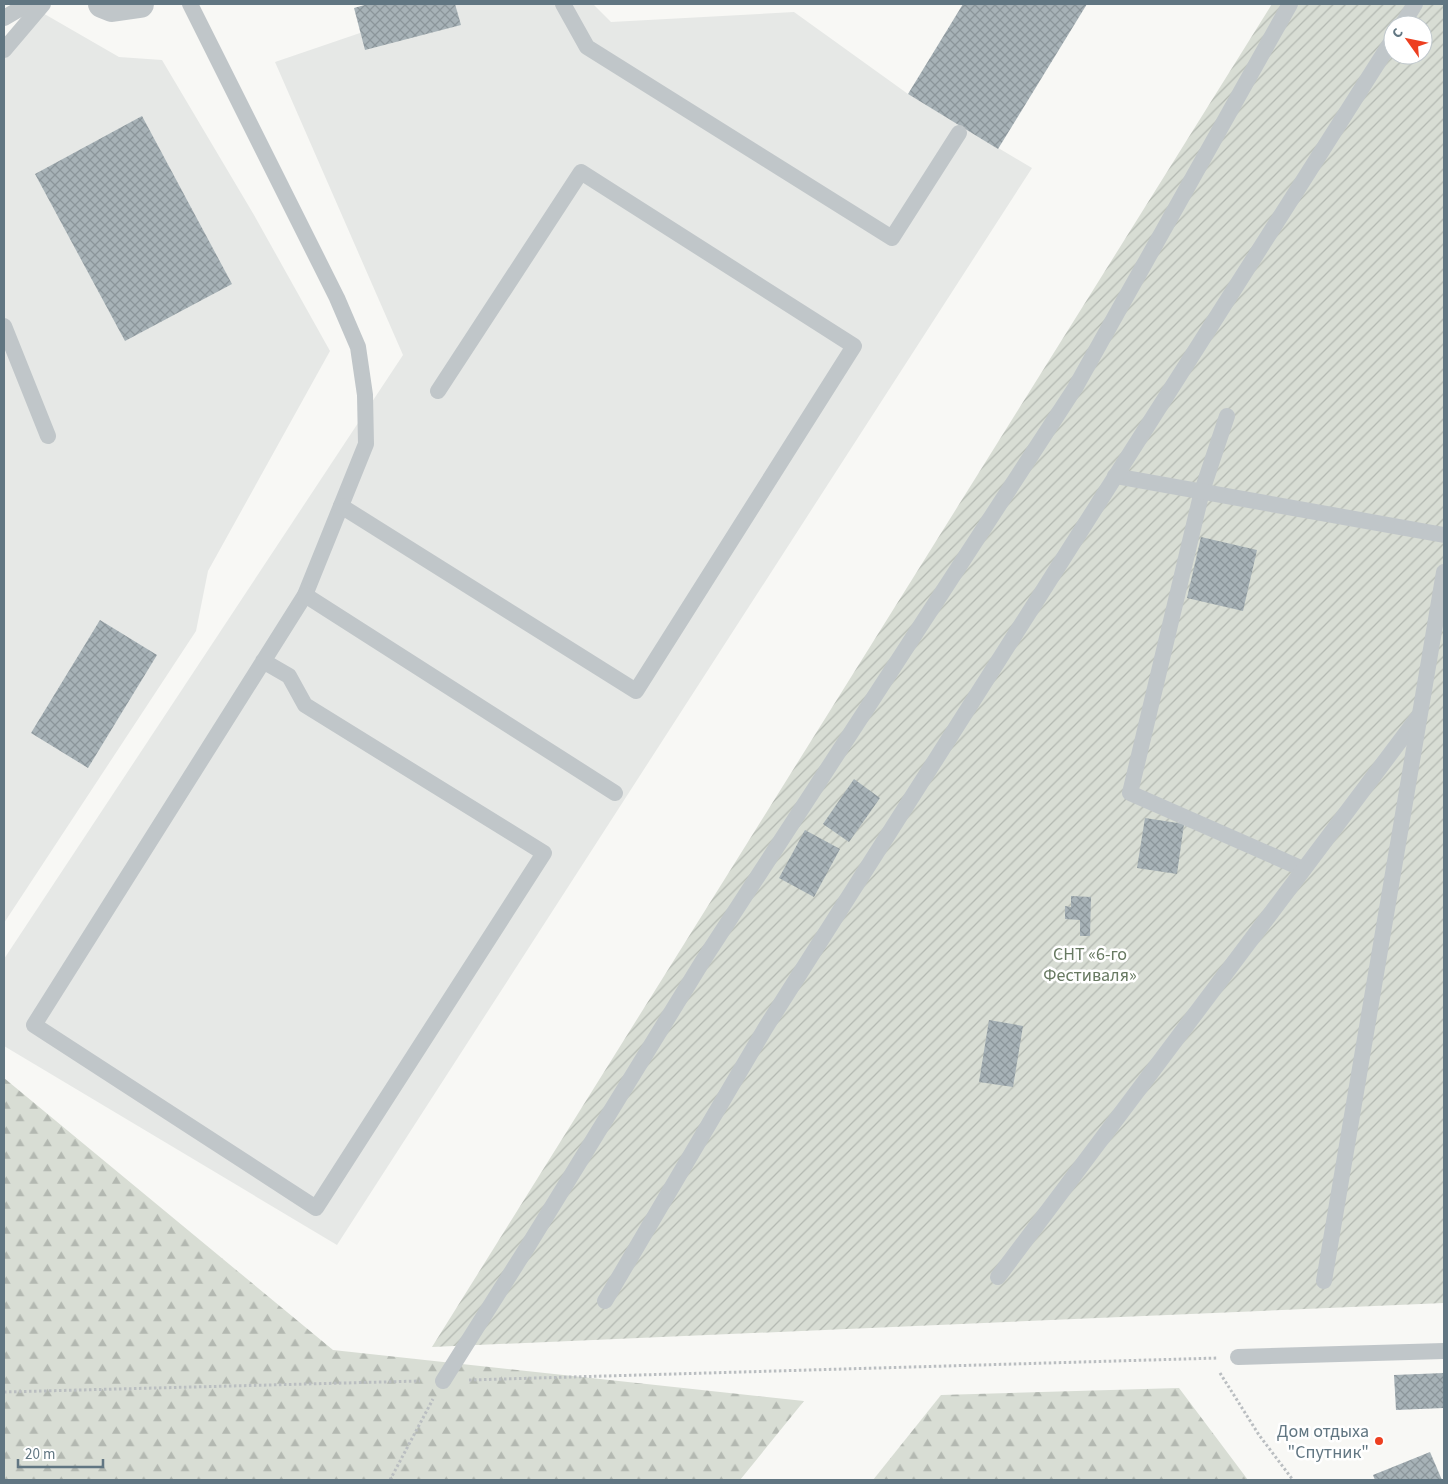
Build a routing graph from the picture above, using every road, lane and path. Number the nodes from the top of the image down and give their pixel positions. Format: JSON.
{"nodes":[{"id":1,"x":28,"y":4,"type":"edge"},
{"id":2,"x":43,"y":4,"type":"edge"},
{"id":3,"x":102,"y":4,"type":"edge"},
{"id":4,"x":140,"y":4,"type":"edge"},
{"id":5,"x":190,"y":4,"type":"edge"},
{"id":6,"x":563,"y":4,"type":"edge"},
{"id":7,"x":1290,"y":4,"type":"edge"},
{"id":8,"x":1415,"y":4,"type":"edge"},
{"id":9,"x":1408,"y":15,"type":"edge"},
{"id":10,"x":4,"y":18,"type":"edge"},
{"id":11,"x":4,"y":50,"type":"edge"},
{"id":12,"x":1383,"y":55,"type":"edge"},
{"id":13,"x":959,"y":133,"type":"dead end"},
{"id":14,"x":4,"y":326,"type":"edge"},
{"id":15,"x":438,"y":391,"type":"dead end"},
{"id":16,"x":1226,"y":416,"type":"dead end"},
{"id":17,"x":48,"y":436,"type":"dead end"},
{"id":18,"x":1115,"y":476,"type":"junction"},
{"id":19,"x":1202,"y":492,"type":"junction"},
{"id":20,"x":341,"y":506,"type":"junction"},
{"id":21,"x":1444,"y":535,"type":"edge"},
{"id":22,"x":1444,"y":572,"type":"edge"},
{"id":23,"x":305,"y":595,"type":"junction"},
{"id":24,"x":263,"y":661,"type":"junction"},
{"id":25,"x":1420,"y":714,"type":"junction"},
{"id":26,"x":615,"y":793,"type":"dead end"},
{"id":27,"x":1304,"y":870,"type":"junction"},
{"id":28,"x":998,"y":1277,"type":"dead end"},
{"id":29,"x":1324,"y":1281,"type":"dead end"},
{"id":30,"x":605,"y":1301,"type":"dead end"},
{"id":31,"x":1444,"y":1351,"type":"edge"},
{"id":32,"x":1238,"y":1357,"type":"joint"},
{"id":33,"x":1211,"y":1358,"type":"junction"},
{"id":34,"x":443,"y":1380,"type":"junction"},
{"id":35,"x":4,"y":1392,"type":"edge"},
{"id":36,"x":390,"y":1480,"type":"edge"},
{"id":37,"x":1293,"y":1480,"type":"edge"}],
"edges":[{"from":1,"to":10,"type":"lane"},
{"from":2,"to":11,"type":"lane"},
{"from":3,"to":4,"type":"street"},
{"from":5,"to":20,"type":"lane"},
{"from":6,"to":13,"type":"lane"},
{"from":7,"to":34,"type":"lane"},
{"from":8,"to":9,"type":"lane"},
{"from":12,"to":18,"type":"lane"},
{"from":14,"to":17,"type":"lane"},
{"from":15,"to":20,"type":"lane"},
{"from":16,"to":19,"type":"lane"},
{"from":18,"to":19,"type":"lane"},
{"from":18,"to":30,"type":"lane"},
{"from":19,"to":21,"type":"lane"},
{"from":19,"to":27,"type":"lane"},
{"from":20,"to":23,"type":"lane"},
{"from":22,"to":25,"type":"lane"},
{"from":23,"to":24,"type":"lane"},
{"from":23,"to":26,"type":"lane"},
{"from":24,"to":24,"type":"lane"},
{"from":25,"to":27,"type":"lane"},
{"from":25,"to":29,"type":"lane"},
{"from":27,"to":28,"type":"lane"},
{"from":31,"to":32,"type":"lane"},
{"from":32,"to":33,"type":"path"},
{"from":33,"to":34,"type":"path"},
{"from":33,"to":37,"type":"path"},
{"from":34,"to":35,"type":"path"},
{"from":34,"to":36,"type":"path"}]}
